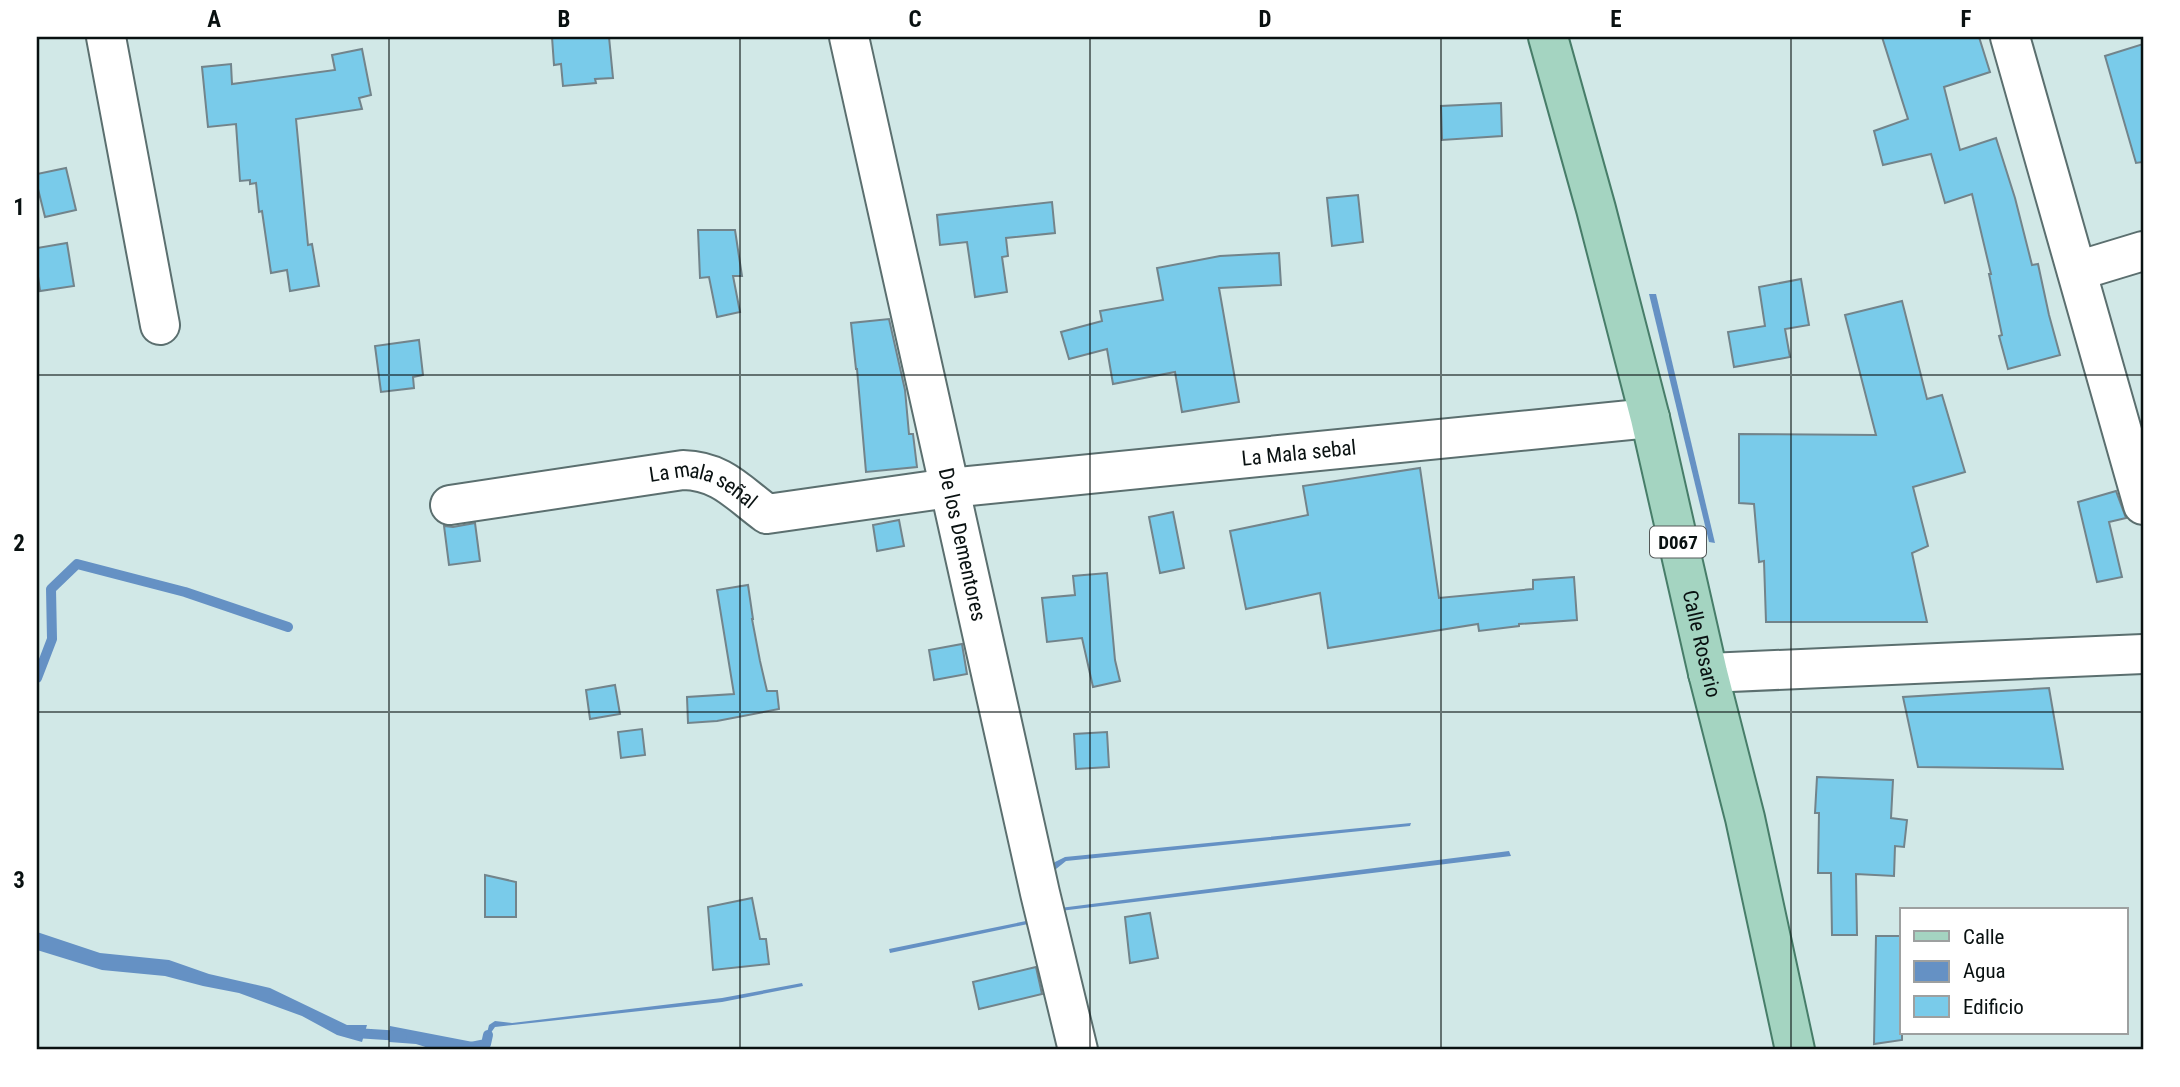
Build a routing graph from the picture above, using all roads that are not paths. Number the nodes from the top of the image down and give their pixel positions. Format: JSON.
{"nodes":[{"id":1,"x":106,"y":37,"type":"edge"},
{"id":2,"x":849,"y":37,"type":"edge"},
{"id":3,"x":1548,"y":37,"type":"edge"},
{"id":4,"x":2010,"y":37,"type":"edge"},
{"id":5,"x":2143,"y":251,"type":"edge"},
{"id":6,"x":2077,"y":271,"type":"junction"},
{"id":7,"x":160,"y":325,"type":"dead end"},
{"id":8,"x":1650,"y":418,"type":"junction"},
{"id":9,"x":949,"y":488,"type":"junction"},
{"id":10,"x":450,"y":505,"type":"dead end"},
{"id":11,"x":2143,"y":505,"type":"edge"},
{"id":12,"x":2143,"y":654,"type":"edge"},
{"id":13,"x":1708,"y":674,"type":"junction"},
{"id":14,"x":1078,"y":1050,"type":"edge"},
{"id":15,"x":1795,"y":1050,"type":"edge"}],
"edges":[{"from":1,"to":7,"type":"street"},
{"from":2,"to":9,"type":"street","name":"De los Dementores"},
{"from":3,"to":8,"type":"main road","name":"Calle Rosario","number":"D067"},
{"from":4,"to":6,"type":"street"},
{"from":5,"to":6,"type":"street"},
{"from":6,"to":11,"type":"street"},
{"from":8,"to":9,"type":"street","name":"La Mala sebal"},
{"from":8,"to":13,"type":"main road","name":"Calle Rosario","number":"D067"},
{"from":9,"to":10,"type":"street","name":"La mala señal"},
{"from":9,"to":14,"type":"street","name":"De los Dementores"},
{"from":12,"to":13,"type":"street"},
{"from":13,"to":15,"type":"main road","name":"Calle Rosario","number":"D067"}]}
